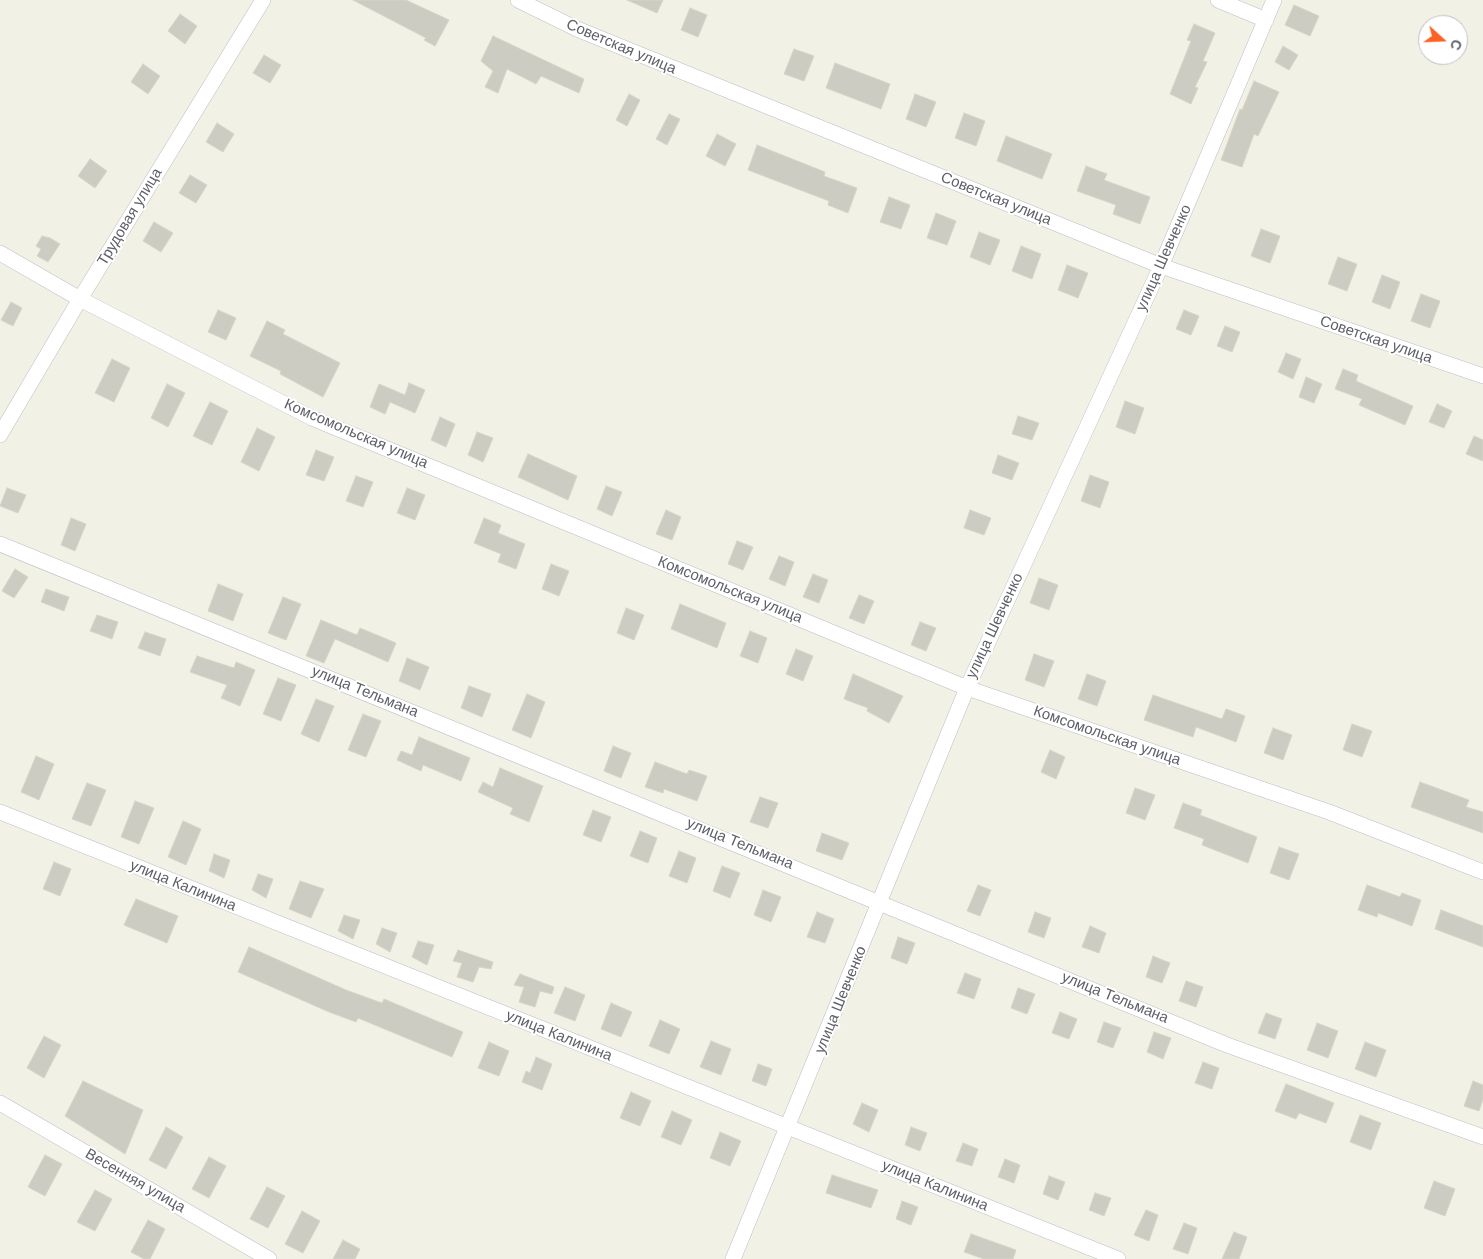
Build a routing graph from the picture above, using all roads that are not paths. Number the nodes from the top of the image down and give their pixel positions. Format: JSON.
{"nodes":[{"id":1,"x":263,"y":0,"type":"edge"},
{"id":2,"x":518,"y":0,"type":"edge"},
{"id":3,"x":1218,"y":0,"type":"edge"},
{"id":4,"x":1274,"y":0,"type":"edge"},
{"id":5,"x":1266,"y":20,"type":"junction"},
{"id":6,"x":0,"y":253,"type":"edge"},
{"id":7,"x":1161,"y":266,"type":"junction"},
{"id":8,"x":80,"y":299,"type":"junction"},
{"id":9,"x":1483,"y":376,"type":"edge"},
{"id":10,"x":0,"y":435,"type":"edge"},
{"id":11,"x":0,"y":544,"type":"edge"},
{"id":12,"x":967,"y":688,"type":"junction"},
{"id":13,"x":0,"y":812,"type":"edge"},
{"id":14,"x":1483,"y":872,"type":"edge"},
{"id":15,"x":881,"y":902,"type":"junction"},
{"id":16,"x":0,"y":1103,"type":"edge"},
{"id":17,"x":788,"y":1128,"type":"junction"},
{"id":18,"x":1483,"y":1137,"type":"edge"},
{"id":19,"x":269,"y":1259,"type":"edge"},
{"id":20,"x":733,"y":1259,"type":"edge"},
{"id":21,"x":1118,"y":1259,"type":"edge"}],
"edges":[{"from":1,"to":8,"type":"street","name":"Трудовая улица"},
{"from":2,"to":7,"type":"street","name":"Советская улица"},
{"from":3,"to":5,"type":"street"},
{"from":4,"to":5,"type":"street","name":"улица Шевченко"},
{"from":5,"to":7,"type":"street","name":"улица Шевченко"},
{"from":6,"to":8,"type":"street","name":"Комсомольская улица"},
{"from":7,"to":9,"type":"street","name":"Советская улица"},
{"from":7,"to":12,"type":"street","name":"улица Шевченко"},
{"from":8,"to":10,"type":"street","name":"Трудовая улица"},
{"from":8,"to":12,"type":"street","name":"Комсомольская улица"},
{"from":11,"to":15,"type":"street","name":"улица Тельмана"},
{"from":12,"to":14,"type":"street","name":"Комсомольская улица"},
{"from":12,"to":15,"type":"street","name":"улица Шевченко"},
{"from":13,"to":17,"type":"street","name":"улица Калинина"},
{"from":15,"to":17,"type":"street","name":"улица Шевченко"},
{"from":15,"to":18,"type":"street","name":"улица Тельмана"},
{"from":16,"to":19,"type":"street","name":"Весенняя улица"},
{"from":17,"to":20,"type":"street","name":"улица Шевченко"},
{"from":17,"to":21,"type":"street","name":"улица Калинина"}]}
